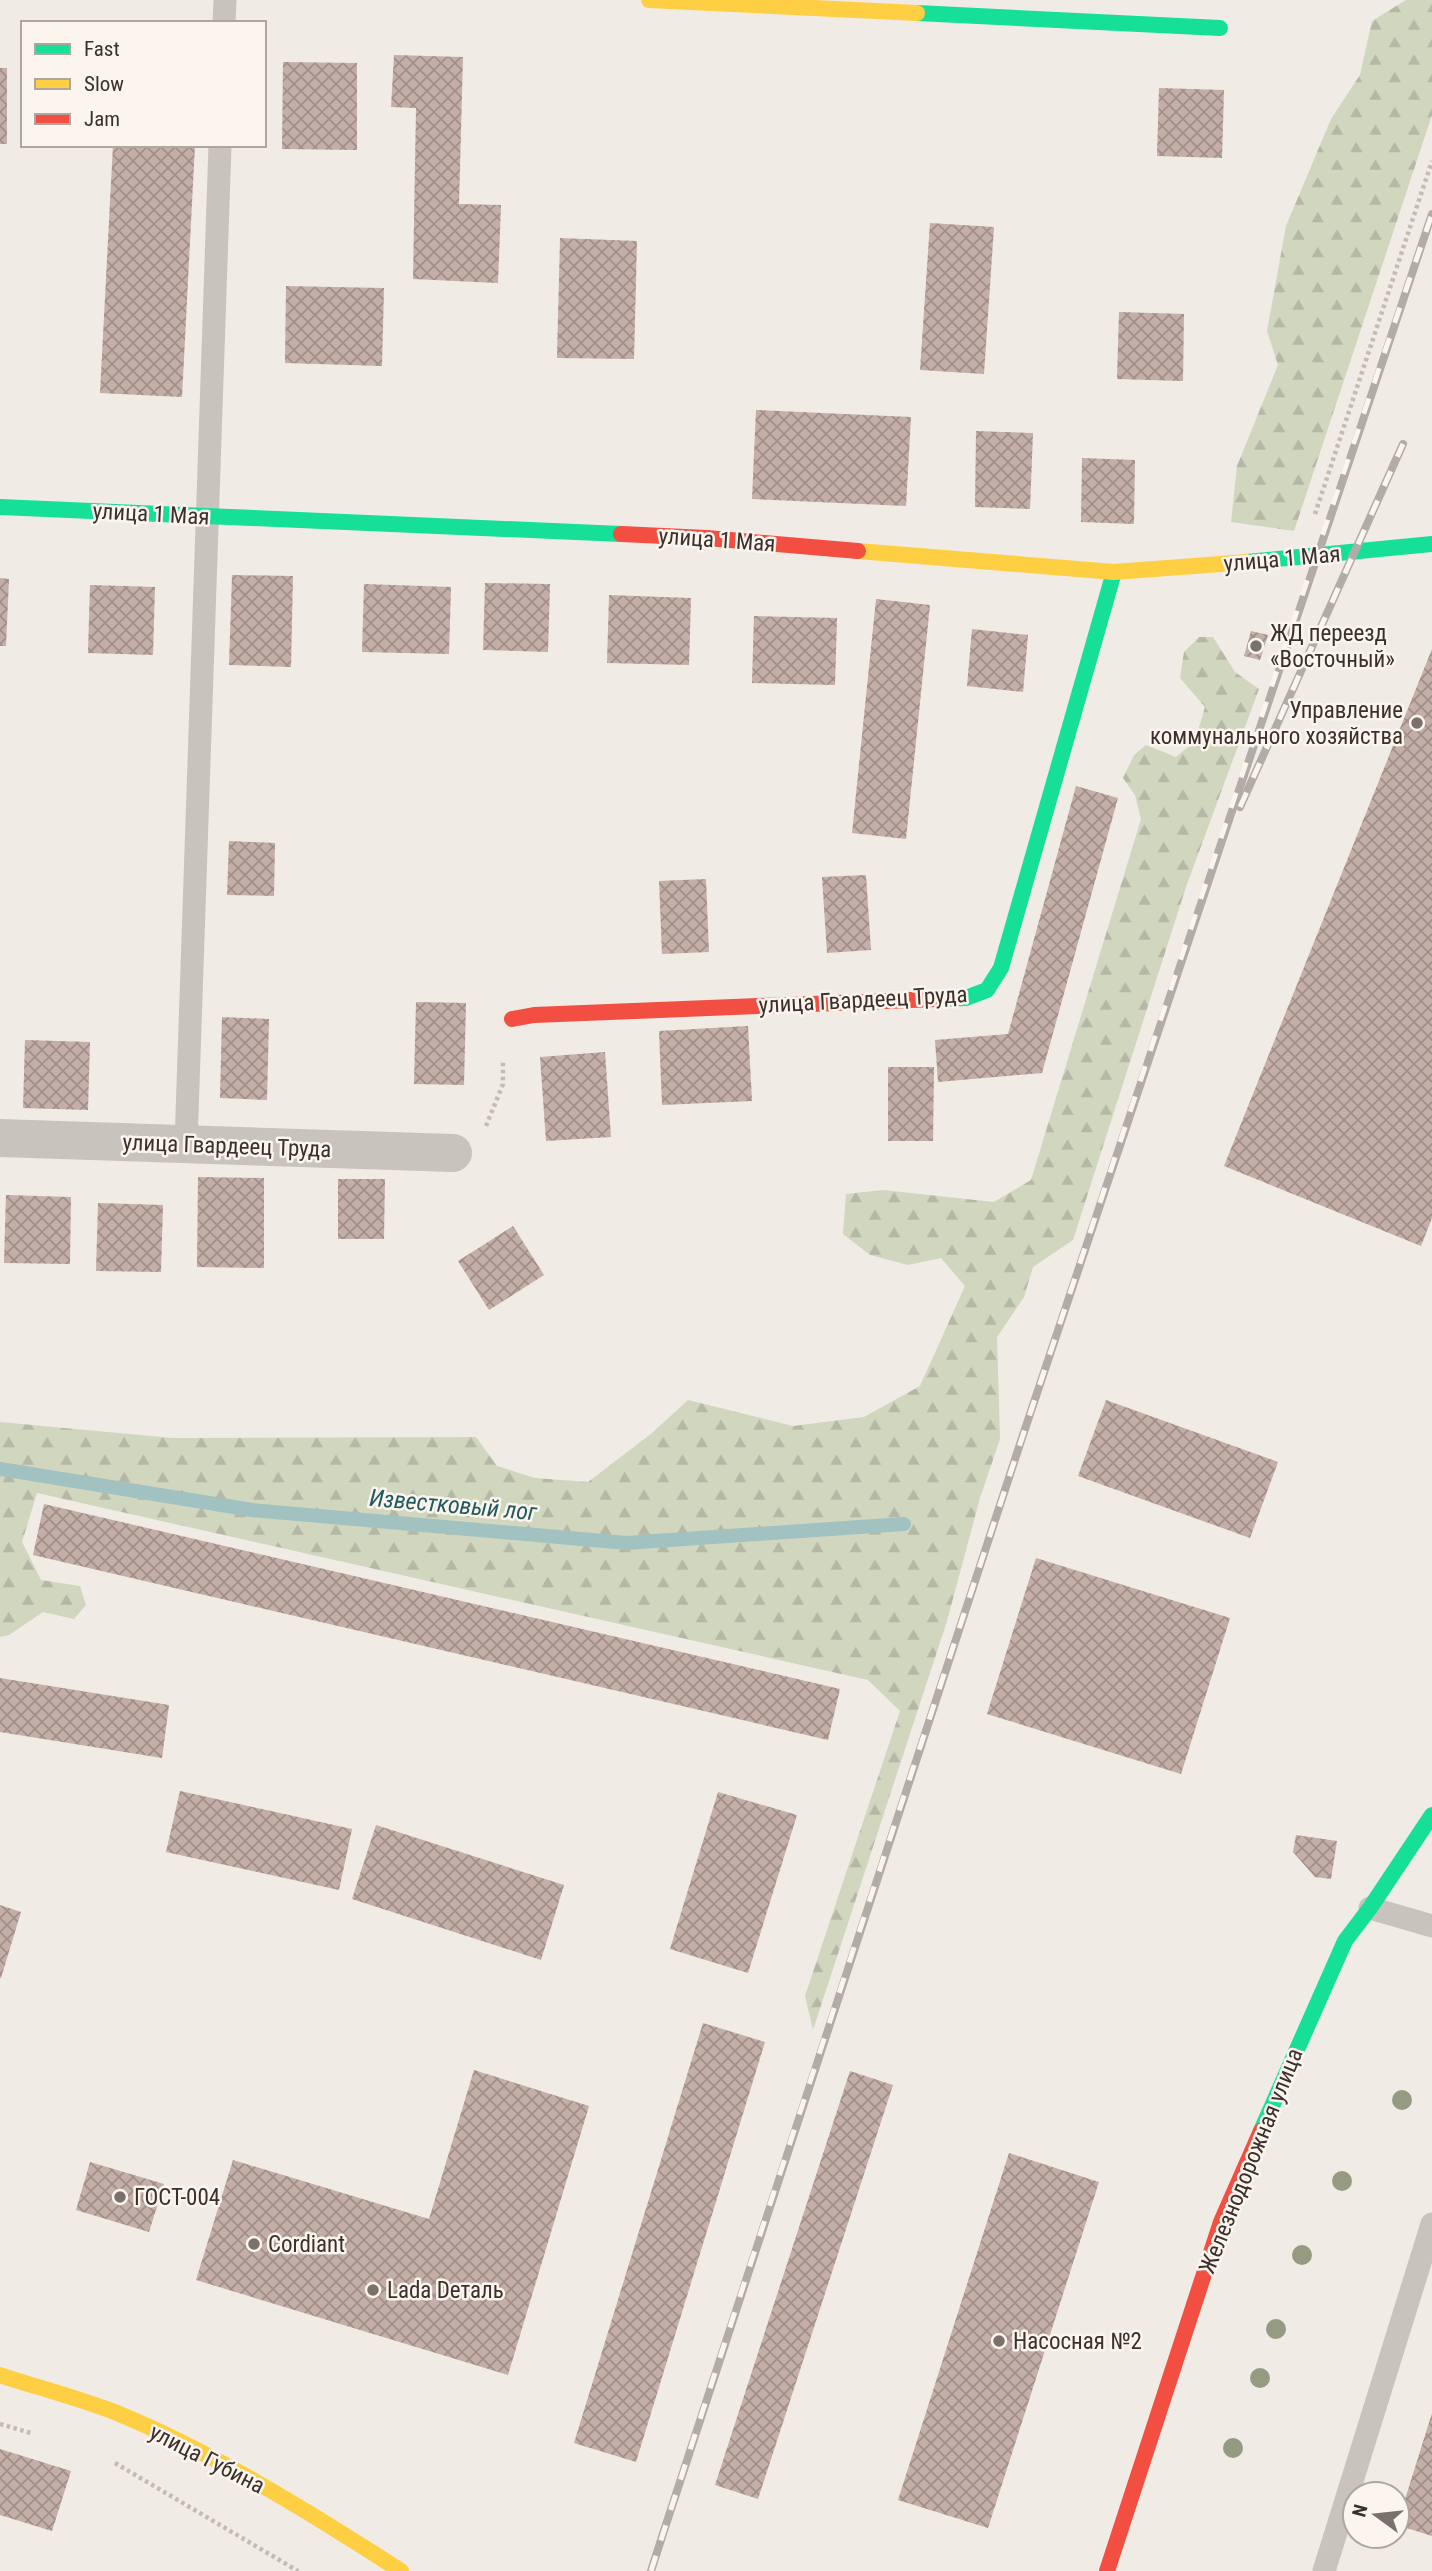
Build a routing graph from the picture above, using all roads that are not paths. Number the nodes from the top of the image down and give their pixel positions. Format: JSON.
{"nodes":[{"id":1,"x":225,"y":0,"type":"edge"},
{"id":2,"x":649,"y":0,"type":"edge"},
{"id":3,"x":224,"y":21,"type":"edge"},
{"id":4,"x":1220,"y":28,"type":"dead end"},
{"id":5,"x":220,"y":147,"type":"edge"},
{"id":6,"x":0,"y":507,"type":"edge"},
{"id":7,"x":207,"y":516,"type":"junction"},
{"id":8,"x":1432,"y":544,"type":"edge"},
{"id":9,"x":1114,"y":572,"type":"junction"},
{"id":10,"x":512,"y":1019,"type":"road end"},
{"id":11,"x":0,"y":1139,"type":"edge"},
{"id":12,"x":187,"y":1144,"type":"junction"},
{"id":13,"x":453,"y":1153,"type":"road end"},
{"id":14,"x":1432,"y":1815,"type":"edge"},
{"id":15,"x":1370,"y":1908,"type":"junction"},
{"id":16,"x":1432,"y":1926,"type":"edge"},
{"id":17,"x":1432,"y":2224,"type":"edge"},
{"id":18,"x":0,"y":2375,"type":"edge"},
{"id":19,"x":401,"y":2571,"type":"edge"},
{"id":20,"x":1107,"y":2571,"type":"edge"},
{"id":21,"x":1324,"y":2571,"type":"edge"}],
"edges":[{"from":1,"to":3,"type":"lane"},
{"from":2,"to":4,"type":"street"},
{"from":5,"to":7,"type":"lane"},
{"from":6,"to":7,"type":"street","name":"улица 1 Мая"},
{"from":7,"to":9,"type":"street","name":"улица 1 Мая"},
{"from":7,"to":12,"type":"lane"},
{"from":8,"to":9,"type":"street","name":"улица 1 Мая"},
{"from":9,"to":10,"type":"street","name":"улица Гвардеец Труда"},
{"from":11,"to":12,"type":"street","name":"улица Гвардеец Труда"},
{"from":12,"to":13,"type":"street","name":"улица Гвардеец Труда"},
{"from":14,"to":15,"type":"street","name":"Железнодорожная улица"},
{"from":15,"to":16,"type":"lane"},
{"from":15,"to":20,"type":"street","name":"Железнодорожная улица"},
{"from":17,"to":21,"type":"lane"},
{"from":18,"to":19,"type":"street","name":"улица Губина"}]}
